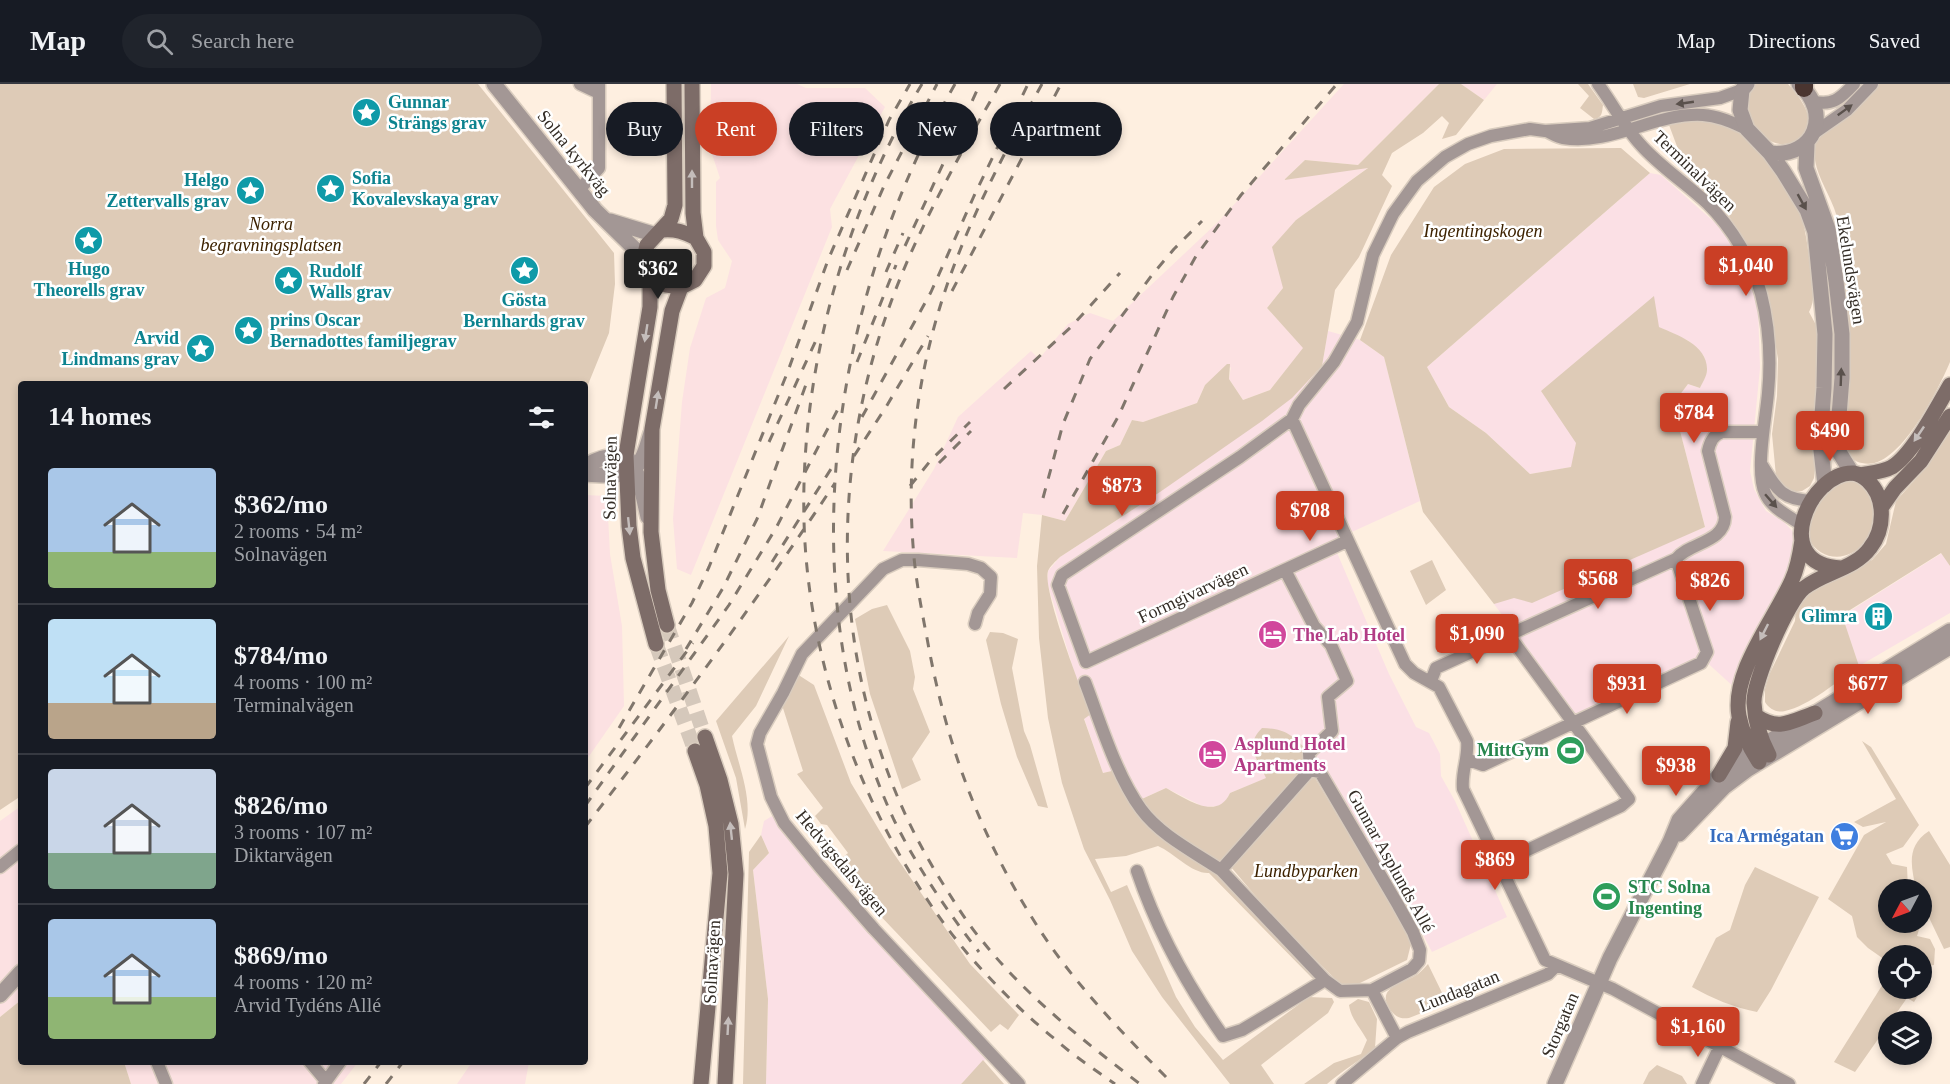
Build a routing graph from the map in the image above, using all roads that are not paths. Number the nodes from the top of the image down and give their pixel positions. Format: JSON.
{"nodes":[{"id":1,"x":494,"y":84,"type":"edge"},
{"id":2,"x":580,"y":84,"type":"edge"},
{"id":3,"x":674,"y":84,"type":"edge"},
{"id":4,"x":692,"y":84,"type":"edge"},
{"id":5,"x":1598,"y":84,"type":"edge"},
{"id":6,"x":1854,"y":84,"type":"edge"},
{"id":7,"x":1872,"y":84,"type":"edge"},
{"id":8,"x":1744,"y":87,"type":"edge"},
{"id":9,"x":599,"y":89,"type":"edge"},
{"id":10,"x":1805,"y":89,"type":"edge"},
{"id":11,"x":1621,"y":119,"type":"junction"},
{"id":12,"x":1747,"y":129,"type":"junction"},
{"id":13,"x":1545,"y":130,"type":"junction"},
{"id":14,"x":1629,"y":130,"type":"junction"},
{"id":15,"x":1810,"y":138,"type":"junction"},
{"id":16,"x":1770,"y":153,"type":"junction"},
{"id":17,"x":579,"y":190,"type":"junction"},
{"id":18,"x":602,"y":217,"type":"junction"},
{"id":19,"x":659,"y":233,"type":"junction"},
{"id":20,"x":696,"y":237,"type":"junction"},
{"id":21,"x":644,"y":258,"type":"junction"},
{"id":22,"x":650,"y":275,"type":"junction"},
{"id":23,"x":681,"y":287,"type":"junction"},
{"id":24,"x":1950,"y":385,"type":"edge"},
{"id":25,"x":1950,"y":416,"type":"edge"},
{"id":26,"x":1292,"y":419,"type":"junction"},
{"id":27,"x":652,"y":429,"type":"junction"},
{"id":28,"x":1763,"y":432,"type":"junction"},
{"id":29,"x":625,"y":463,"type":"junction"},
{"id":30,"x":588,"y":464,"type":"edge"},
{"id":31,"x":1762,"y":465,"type":"junction"},
{"id":32,"x":588,"y":474,"type":"edge"},
{"id":33,"x":1856,"y":474,"type":"junction"},
{"id":34,"x":1825,"y":485,"type":"junction"},
{"id":35,"x":1812,"y":501,"type":"junction"},
{"id":36,"x":1881,"y":508,"type":"junction"},
{"id":37,"x":651,"y":532,"type":"junction"},
{"id":38,"x":1802,"y":533,"type":"junction"},
{"id":39,"x":1347,"y":541,"type":"junction"},
{"id":40,"x":1676,"y":559,"type":"junction"},
{"id":41,"x":1841,"y":568,"type":"junction"},
{"id":42,"x":1286,"y":570,"type":"junction"},
{"id":43,"x":975,"y":624,"type":"dead end"},
{"id":44,"x":667,"y":625,"type":"tunnel mouth"},
{"id":45,"x":1950,"y":631,"type":"edge"},
{"id":46,"x":1508,"y":634,"type":"junction"},
{"id":47,"x":656,"y":644,"type":"tunnel mouth"},
{"id":48,"x":1950,"y":647,"type":"edge"},
{"id":49,"x":1431,"y":681,"type":"junction"},
{"id":50,"x":1085,"y":682,"type":"dead end"},
{"id":51,"x":1815,"y":713,"type":"junction"},
{"id":52,"x":1739,"y":716,"type":"junction"},
{"id":53,"x":1756,"y":716,"type":"junction"},
{"id":54,"x":1573,"y":723,"type":"junction"},
{"id":55,"x":705,"y":737,"type":"tunnel mouth"},
{"id":56,"x":694,"y":751,"type":"tunnel mouth"},
{"id":57,"x":1761,"y":753,"type":"junction"},
{"id":58,"x":1466,"y":759,"type":"junction"},
{"id":59,"x":1310,"y":770,"type":"junction"},
{"id":60,"x":1719,"y":775,"type":"junction"},
{"id":61,"x":1670,"y":842,"type":"junction"},
{"id":62,"x":18,"y":852,"type":"edge"},
{"id":63,"x":1498,"y":864,"type":"junction"},
{"id":64,"x":0,"y":867,"type":"edge"},
{"id":65,"x":1221,"y":870,"type":"junction"},
{"id":66,"x":1137,"y":871,"type":"dead end"},
{"id":67,"x":1556,"y":966,"type":"junction"},
{"id":68,"x":18,"y":975,"type":"edge"},
{"id":69,"x":1326,"y":980,"type":"junction"},
{"id":70,"x":1599,"y":982,"type":"junction"},
{"id":71,"x":1372,"y":990,"type":"junction"},
{"id":72,"x":0,"y":995,"type":"edge"},
{"id":73,"x":1397,"y":1038,"type":"junction"},
{"id":74,"x":1720,"y":1046,"type":"junction"},
{"id":75,"x":158,"y":1065,"type":"edge"},
{"id":76,"x":312,"y":1065,"type":"edge"},
{"id":77,"x":338,"y":1065,"type":"edge"},
{"id":78,"x":325,"y":1082,"type":"edge"},
{"id":79,"x":166,"y":1084,"type":"edge"},
{"id":80,"x":701,"y":1084,"type":"edge"},
{"id":81,"x":725,"y":1084,"type":"edge"},
{"id":82,"x":1019,"y":1084,"type":"edge"},
{"id":83,"x":1342,"y":1084,"type":"edge"},
{"id":84,"x":1556,"y":1084,"type":"edge"},
{"id":85,"x":1702,"y":1084,"type":"edge"},
{"id":86,"x":1789,"y":1084,"type":"edge"}],
"edges":[{"from":1,"to":17,"type":"street","name":"Solna kyrkväg"},
{"from":2,"to":9,"type":"street"},
{"from":3,"to":19,"type":"main road"},
{"from":20,"to":4,"type":"main road","one_way":true},
{"from":5,"to":11,"type":"street","name":"Terminalvägen"},
{"from":6,"to":10,"type":"street"},
{"from":15,"to":7,"type":"street","one_way":true},
{"from":8,"to":11,"type":"street","one_way":true},
{"from":8,"to":12,"type":"street"},
{"from":9,"to":17,"type":"street"},
{"from":10,"to":15,"type":"street","name":"Ekelundsvägen"},
{"from":11,"to":13,"type":"street"},
{"from":11,"to":14,"type":"street","name":"Terminalvägen"},
{"from":12,"to":14,"type":"street"},
{"from":12,"to":16,"type":"street","name":"Ekelundsvägen"},
{"from":13,"to":14,"type":"street"},
{"from":13,"to":26,"type":"street"},
{"from":14,"to":28,"type":"street","name":"Terminalvägen"},
{"from":15,"to":16,"type":"street"},
{"from":33,"to":15,"type":"street","name":"Ekelundsvägen","one_way":true},
{"from":16,"to":34,"type":"street","name":"Ekelundsvägen","one_way":true},
{"from":17,"to":18,"type":"street","name":"Solna kyrkväg"},
{"from":18,"to":19,"type":"street","name":"Solna kyrkväg"},
{"from":18,"to":21,"type":"street","name":"Solna kyrkväg"},
{"from":19,"to":20,"type":"main road"},
{"from":19,"to":21,"type":"main road"},
{"from":20,"to":23,"type":"main road"},
{"from":21,"to":22,"type":"main road","name":"Solnavägen"},
{"from":22,"to":23,"type":"main road"},
{"from":22,"to":29,"type":"main road","name":"Solnavägen","one_way":true},
{"from":27,"to":23,"type":"main road","one_way":true},
{"from":24,"to":33,"type":"main road","one_way":true},
{"from":25,"to":36,"type":"main road"},
{"from":26,"to":39,"type":"street"},
{"from":26,"to":42,"type":"street","name":"Formgivarvägen"},
{"from":27,"to":29,"type":"street"},
{"from":27,"to":37,"type":"main road"},
{"from":28,"to":31,"type":"street","name":"Terminalvägen"},
{"from":28,"to":40,"type":"street"},
{"from":29,"to":30,"type":"street"},
{"from":29,"to":32,"type":"street"},
{"from":29,"to":37,"type":"street"},
{"from":29,"to":47,"type":"main road","name":"Solnavägen","one_way":true},
{"from":31,"to":35,"type":"street"},
{"from":31,"to":38,"type":"street","name":"Terminalvägen","one_way":true},
{"from":33,"to":34,"type":"main road"},
{"from":33,"to":36,"type":"main road","name":"Ekelundsvägen"},
{"from":34,"to":35,"type":"main road"},
{"from":35,"to":38,"type":"main road"},
{"from":36,"to":41,"type":"main road"},
{"from":37,"to":44,"type":"main road"},
{"from":38,"to":41,"type":"main road"},
{"from":38,"to":52,"type":"main road","one_way":true},
{"from":39,"to":42,"type":"street","name":"Formgivarvägen"},
{"from":39,"to":49,"type":"street"},
{"from":40,"to":46,"type":"street"},
{"from":40,"to":54,"type":"street"},
{"from":41,"to":53,"type":"main road"},
{"from":42,"to":59,"type":"street"},
{"from":43,"to":82,"type":"street","name":"Hedvigsdalsvägen"},
{"from":45,"to":51,"type":"street"},
{"from":46,"to":49,"type":"street"},
{"from":46,"to":54,"type":"street"},
{"from":48,"to":57,"type":"street"},
{"from":49,"to":58,"type":"street"},
{"from":50,"to":65,"type":"street","name":"Gunnar Asplunds Allé"},
{"from":51,"to":53,"type":"main road"},
{"from":51,"to":57,"type":"street"},
{"from":52,"to":57,"type":"main road"},
{"from":52,"to":60,"type":"main road"},
{"from":53,"to":57,"type":"main road"},
{"from":54,"to":58,"type":"street"},
{"from":54,"to":63,"type":"street"},
{"from":81,"to":55,"type":"main road","name":"Solnavägen","one_way":true},
{"from":56,"to":80,"type":"main road","name":"Solnavägen"},
{"from":57,"to":60,"type":"street","name":"Storgatan"},
{"from":57,"to":61,"type":"street"},
{"from":58,"to":63,"type":"street"},
{"from":59,"to":65,"type":"street"},
{"from":59,"to":71,"type":"street","name":"Gunnar Asplunds Allé"},
{"from":60,"to":61,"type":"street","name":"Storgatan"},
{"from":61,"to":70,"type":"street","name":"Storgatan"},
{"from":62,"to":64,"type":"street"},
{"from":63,"to":67,"type":"street"},
{"from":65,"to":69,"type":"street","name":"Gunnar Asplunds Allé"},
{"from":66,"to":69,"type":"street"},
{"from":67,"to":70,"type":"street"},
{"from":67,"to":73,"type":"street","name":"Lundagatan"},
{"from":68,"to":72,"type":"street"},
{"from":69,"to":71,"type":"street","name":"Gunnar Asplunds Allé"},
{"from":70,"to":74,"type":"street"},
{"from":70,"to":84,"type":"street","name":"Storgatan"},
{"from":71,"to":73,"type":"street"},
{"from":73,"to":83,"type":"street","name":"Lundagatan"},
{"from":74,"to":85,"type":"street"},
{"from":74,"to":86,"type":"street"},
{"from":75,"to":79,"type":"street"},
{"from":76,"to":78,"type":"street"},
{"from":77,"to":78,"type":"street"}]}
